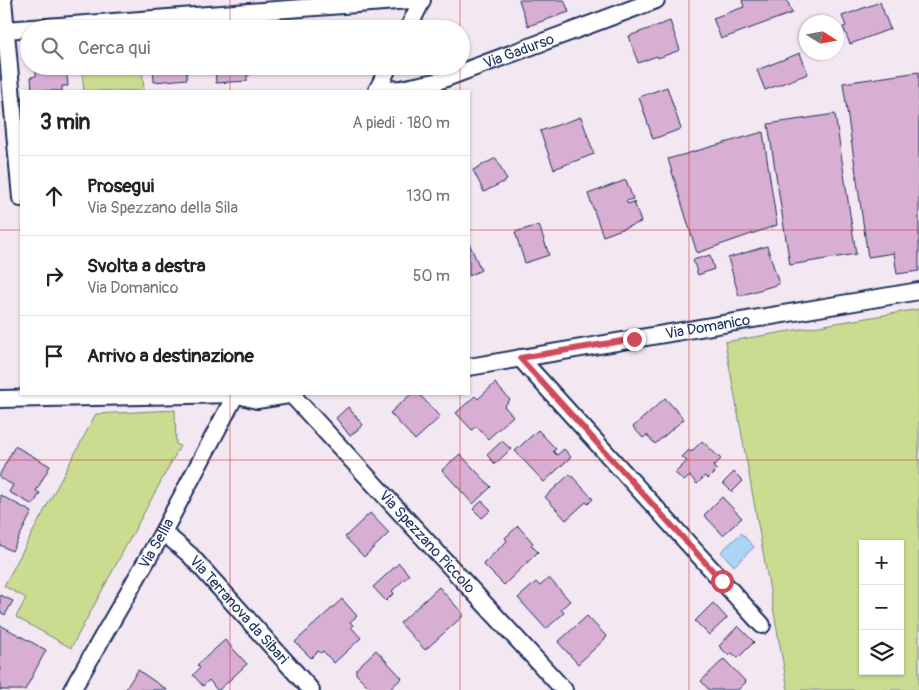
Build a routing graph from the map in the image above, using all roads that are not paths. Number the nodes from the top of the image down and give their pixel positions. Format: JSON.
{"nodes":[{"id":1,"x":3,"y":0,"type":"edge"},
{"id":2,"x":411,"y":0,"type":"edge"},
{"id":3,"x":422,"y":0,"type":"edge"},
{"id":4,"x":656,"y":0,"type":"edge"},
{"id":5,"x":140,"y":20,"type":"edge"},
{"id":6,"x":412,"y":20,"type":"edge"},
{"id":7,"x":20,"y":29,"type":"edge"},
{"id":8,"x":5,"y":30,"type":"junction"},
{"id":9,"x":470,"y":69,"type":"edge"},
{"id":10,"x":385,"y":75,"type":"edge"},
{"id":11,"x":454,"y":75,"type":"edge"},
{"id":12,"x":377,"y":90,"type":"edge"},
{"id":13,"x":389,"y":90,"type":"edge"},
{"id":14,"x":20,"y":188,"type":"edge"},
{"id":15,"x":919,"y":291,"type":"edge"},
{"id":16,"x":520,"y":358,"type":"junction"},
{"id":17,"x":470,"y":367,"type":"edge"},
{"id":18,"x":136,"y":395,"type":"edge"},
{"id":19,"x":234,"y":395,"type":"edge"},
{"id":20,"x":239,"y":395,"type":"edge"},
{"id":21,"x":285,"y":395,"type":"edge"},
{"id":22,"x":292,"y":395,"type":"edge"},
{"id":23,"x":38,"y":396,"type":"edge"},
{"id":24,"x":0,"y":400,"type":"edge"},
{"id":25,"x":163,"y":532,"type":"junction"},
{"id":26,"x":762,"y":625,"type":"dead end"},
{"id":27,"x":72,"y":690,"type":"edge"},
{"id":28,"x":311,"y":690,"type":"edge"},
{"id":29,"x":564,"y":690,"type":"edge"}],
"edges":[{"from":1,"to":8,"type":"street"},
{"from":2,"to":5,"type":"street"},
{"from":3,"to":6,"type":"street"},
{"from":4,"to":9,"type":"street","name":"Via Gadurso"},
{"from":7,"to":8,"type":"street"},
{"from":8,"to":14,"type":"street"},
{"from":10,"to":12,"type":"street"},
{"from":11,"to":13,"type":"street","name":"Via Gadurso"},
{"from":15,"to":16,"type":"street","name":"Via Domanico"},
{"from":16,"to":17,"type":"street","name":"Via Domanico"},
{"from":16,"to":26,"type":"street"},
{"from":18,"to":23,"type":"street"},
{"from":19,"to":25,"type":"street","name":"Via Sellia"},
{"from":20,"to":21,"type":"street"},
{"from":22,"to":29,"type":"street","name":"Via Spezzano Piccolo"},
{"from":23,"to":24,"type":"street"},
{"from":25,"to":27,"type":"street","name":"Via Sellia"},
{"from":25,"to":28,"type":"street","name":"Via Terranova da Sibari"}]}
